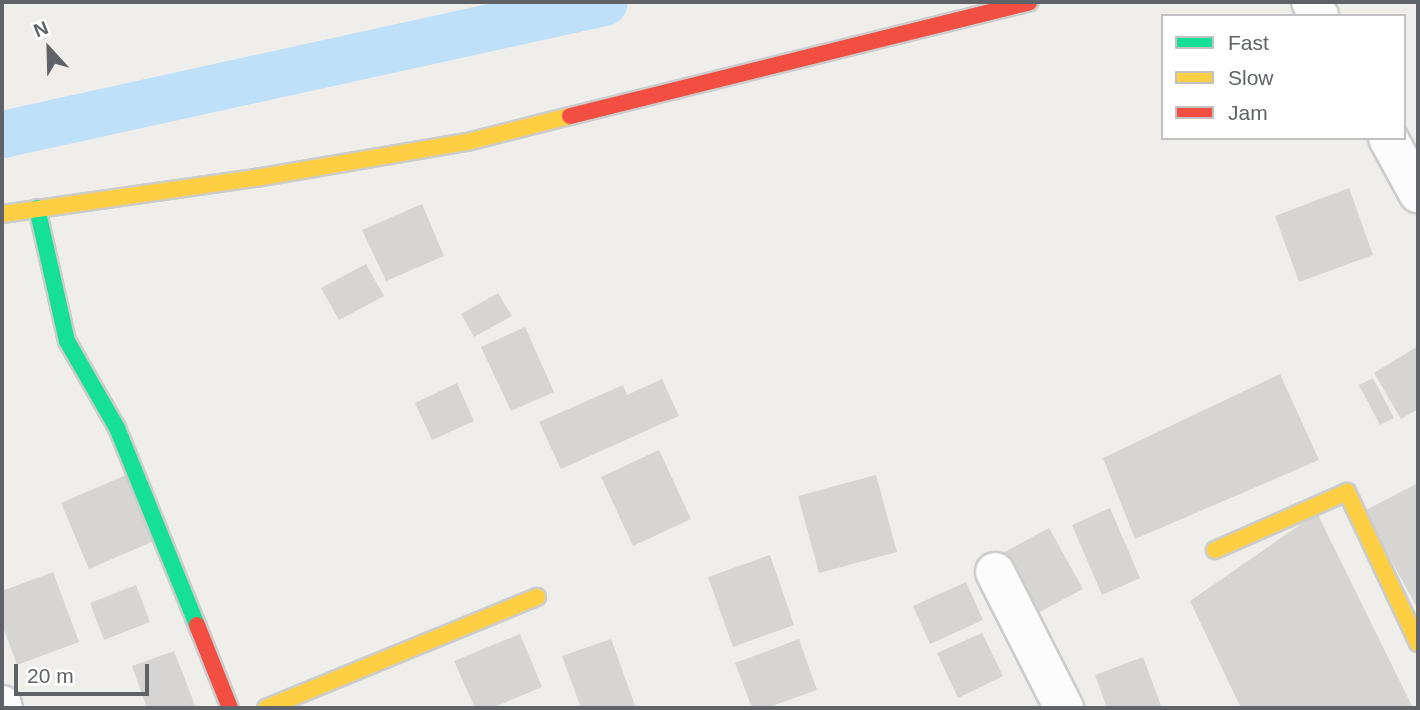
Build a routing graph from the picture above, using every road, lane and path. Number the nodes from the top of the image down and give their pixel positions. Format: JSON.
{"nodes":[{"id":1,"x":1030,"y":2,"type":"edge"},
{"id":2,"x":1389,"y":140,"type":"edge"},
{"id":3,"x":1418,"y":193,"type":"edge"},
{"id":4,"x":37,"y":208,"type":"junction"},
{"id":5,"x":2,"y":214,"type":"edge"},
{"id":6,"x":1214,"y":550,"type":"dead end"},
{"id":7,"x":995,"y":572,"type":"dead end"},
{"id":8,"x":537,"y":597,"type":"dead end"},
{"id":9,"x":1418,"y":643,"type":"edge"},
{"id":10,"x":230,"y":708,"type":"edge"},
{"id":11,"x":266,"y":708,"type":"edge"},
{"id":12,"x":1064,"y":708,"type":"edge"}],
"edges":[{"from":1,"to":4,"type":"street"},
{"from":2,"to":3,"type":"street"},
{"from":4,"to":5,"type":"street"},
{"from":4,"to":10,"type":"street"},
{"from":6,"to":9,"type":"street"},
{"from":7,"to":12,"type":"street"},
{"from":8,"to":11,"type":"street"}]}
